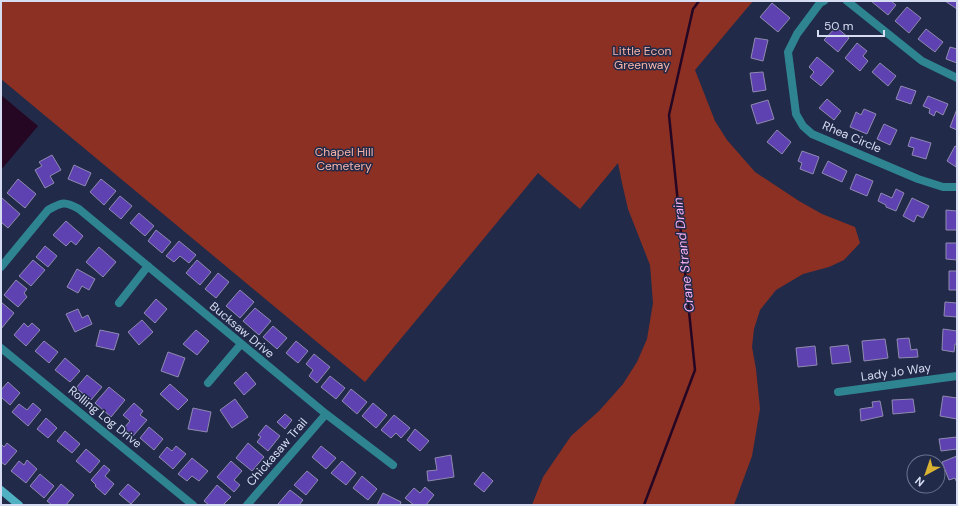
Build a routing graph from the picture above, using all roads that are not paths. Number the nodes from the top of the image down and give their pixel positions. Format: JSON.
{"nodes":[{"id":1,"x":824,"y":1,"type":"edge"},
{"id":2,"x":847,"y":1,"type":"edge"},
{"id":3,"x":957,"y":78,"type":"edge"},
{"id":4,"x":957,"y":187,"type":"edge"},
{"id":5,"x":148,"y":266,"type":"junction"},
{"id":6,"x":1,"y":267,"type":"edge"},
{"id":7,"x":119,"y":303,"type":"dead end"},
{"id":8,"x":240,"y":344,"type":"junction"},
{"id":9,"x":1,"y":348,"type":"edge"},
{"id":10,"x":957,"y":376,"type":"edge"},
{"id":11,"x":208,"y":383,"type":"dead end"},
{"id":12,"x":838,"y":392,"type":"dead end"},
{"id":13,"x":326,"y":414,"type":"junction"},
{"id":14,"x":393,"y":465,"type":"dead end"},
{"id":15,"x":1,"y":490,"type":"edge"},
{"id":16,"x":19,"y":505,"type":"edge"},
{"id":17,"x":193,"y":505,"type":"edge"},
{"id":18,"x":247,"y":505,"type":"edge"}],
"edges":[{"from":1,"to":4,"type":"street","name":"Rhea Circle"},
{"from":2,"to":3,"type":"street"},
{"from":5,"to":6,"type":"street","name":"Bucksaw Drive"},
{"from":5,"to":7,"type":"street"},
{"from":5,"to":8,"type":"street","name":"Bucksaw Drive"},
{"from":8,"to":11,"type":"street"},
{"from":8,"to":13,"type":"street","name":"Bucksaw Drive"},
{"from":9,"to":17,"type":"street","name":"Rolling Log Drive"},
{"from":10,"to":12,"type":"street","name":"Lady Jo Way"},
{"from":13,"to":14,"type":"street","name":"Bucksaw Drive"},
{"from":13,"to":18,"type":"street","name":"Chickasaw Trail"},
{"from":15,"to":16,"type":"street"}]}
